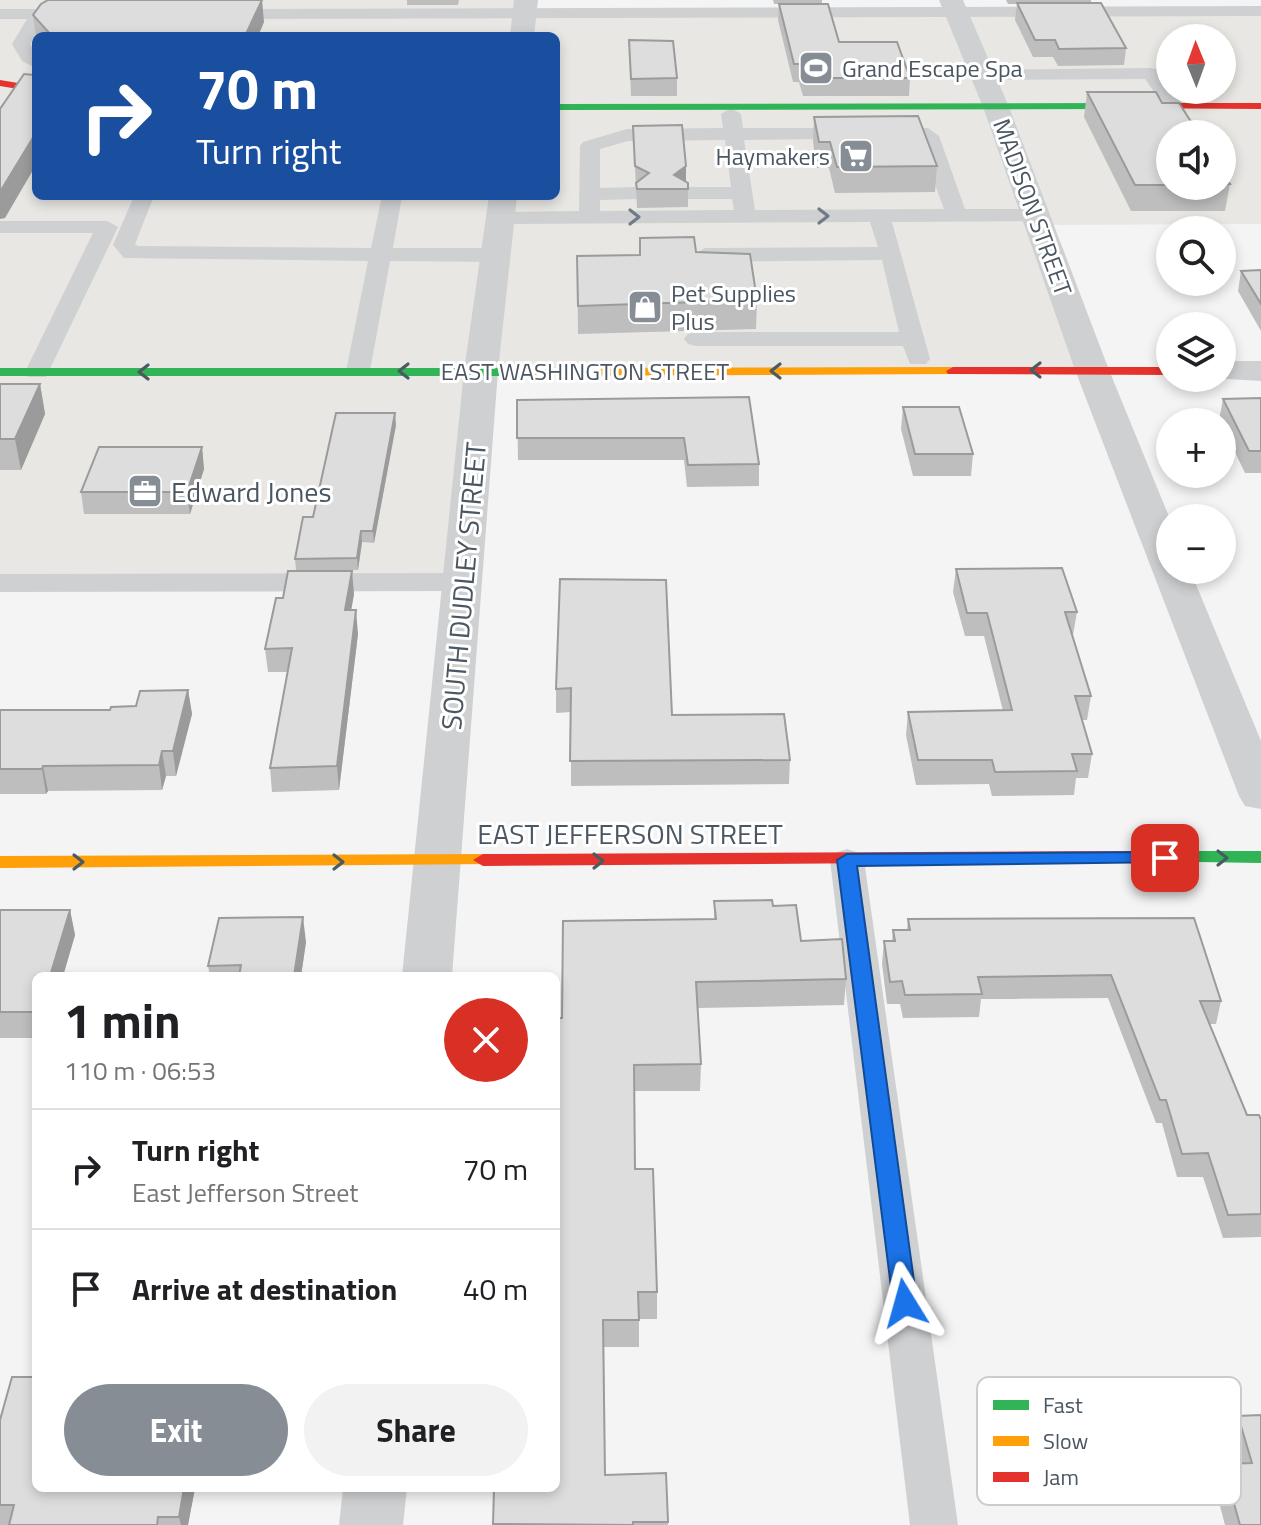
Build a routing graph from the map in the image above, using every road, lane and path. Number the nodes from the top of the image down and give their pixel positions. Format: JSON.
{"nodes":[{"id":1,"x":954,"y":6,"type":"edge"},
{"id":2,"x":1261,"y":11,"type":"edge"},
{"id":3,"x":469,"y":13,"type":"junction"},
{"id":4,"x":0,"y":14,"type":"edge"},
{"id":5,"x":39,"y":14,"type":"junction"},
{"id":6,"x":101,"y":14,"type":"edge"},
{"id":7,"x":196,"y":14,"type":"edge"},
{"id":8,"x":292,"y":14,"type":"junction"},
{"id":9,"x":524,"y":16,"type":"edge"},
{"id":10,"x":284,"y":32,"type":"edge"},
{"id":11,"x":467,"y":32,"type":"edge"},
{"id":12,"x":32,"y":54,"type":"edge"},
{"id":13,"x":983,"y":75,"type":"junction"},
{"id":14,"x":0,"y":83,"type":"edge"},
{"id":15,"x":32,"y":88,"type":"edge"},
{"id":16,"x":1174,"y":106,"type":"junction"},
{"id":17,"x":1261,"y":106,"type":"edge"},
{"id":18,"x":560,"y":107,"type":"edge"},
{"id":19,"x":730,"y":107,"type":"junction"},
{"id":20,"x":996,"y":107,"type":"junction"},
{"id":21,"x":710,"y":155,"type":"dead end"},
{"id":22,"x":619,"y":157,"type":"dead end"},
{"id":23,"x":738,"y":164,"type":"junction"},
{"id":24,"x":590,"y":175,"type":"junction"},
{"id":25,"x":686,"y":183,"type":"edge"},
{"id":26,"x":635,"y":184,"type":"edge"},
{"id":27,"x":142,"y":200,"type":"edge"},
{"id":28,"x":391,"y":200,"type":"edge"},
{"id":29,"x":957,"y":215,"type":"junction"},
{"id":30,"x":1036,"y":215,"type":"junction"},
{"id":31,"x":745,"y":216,"type":"junction"},
{"id":32,"x":879,"y":216,"type":"junction"},
{"id":33,"x":589,"y":217,"type":"junction"},
{"id":34,"x":669,"y":217,"type":"junction"},
{"id":35,"x":500,"y":223,"type":"edge"},
{"id":36,"x":0,"y":227,"type":"edge"},
{"id":37,"x":382,"y":253,"type":"junction"},
{"id":38,"x":891,"y":253,"type":"junction"},
{"id":39,"x":696,"y":339,"type":"edge"},
{"id":40,"x":912,"y":339,"type":"junction"},
{"id":41,"x":1092,"y":370,"type":"junction"},
{"id":42,"x":358,"y":371,"type":"junction"},
{"id":43,"x":481,"y":371,"type":"junction"},
{"id":44,"x":921,"y":371,"type":"junction"},
{"id":45,"x":1156,"y":371,"type":"edge"},
{"id":46,"x":1236,"y":371,"type":"edge"},
{"id":47,"x":1261,"y":371,"type":"edge"},
{"id":48,"x":0,"y":372,"type":"edge"},
{"id":49,"x":37,"y":372,"type":"junction"},
{"id":50,"x":1156,"y":530,"type":"edge"},
{"id":51,"x":463,"y":582,"type":"junction"},
{"id":52,"x":0,"y":583,"type":"edge"},
{"id":53,"x":1177,"y":584,"type":"edge"},
{"id":54,"x":1261,"y":796,"type":"edge"},
{"id":55,"x":1261,"y":857,"type":"edge"},
{"id":56,"x":847,"y":860,"type":"junction"},
{"id":57,"x":0,"y":862,"type":"edge"},
{"id":58,"x":439,"y":862,"type":"junction"},
{"id":59,"x":427,"y":972,"type":"edge"},
{"id":60,"x":375,"y":1492,"type":"edge"},
{"id":61,"x":371,"y":1525,"type":"edge"},
{"id":62,"x":934,"y":1525,"type":"edge"}],
"edges":[{"from":1,"to":2,"type":"lane"},
{"from":1,"to":9,"type":"lane"},
{"from":1,"to":13,"type":"street","name":"MADISON STREET"},
{"from":3,"to":8,"type":"lane"},
{"from":3,"to":9,"type":"lane"},
{"from":3,"to":11,"type":"lane"},
{"from":4,"to":5,"type":"lane"},
{"from":5,"to":6,"type":"lane"},
{"from":5,"to":12,"type":"lane"},
{"from":7,"to":8,"type":"lane"},
{"from":8,"to":10,"type":"lane"},
{"from":13,"to":16,"type":"lane"},
{"from":13,"to":20,"type":"street","name":"MADISON STREET"},
{"from":14,"to":15,"type":"main road"},
{"from":16,"to":17,"type":"main road"},
{"from":16,"to":20,"type":"main road"},
{"from":18,"to":19,"type":"main road"},
{"from":19,"to":20,"type":"main road"},
{"from":19,"to":23,"type":"lane"},
{"from":20,"to":30,"type":"street","name":"MADISON STREET"},
{"from":21,"to":23,"type":"lane"},
{"from":22,"to":24,"type":"lane"},
{"from":23,"to":24,"type":"lane"},
{"from":23,"to":25,"type":"lane"},
{"from":23,"to":29,"type":"lane"},
{"from":23,"to":31,"type":"lane"},
{"from":24,"to":26,"type":"lane"},
{"from":24,"to":33,"type":"lane"},
{"from":27,"to":37,"type":"lane"},
{"from":28,"to":37,"type":"lane"},
{"from":29,"to":30,"type":"lane"},
{"from":29,"to":32,"type":"lane"},
{"from":30,"to":41,"type":"street","name":"MADISON STREET"},
{"from":31,"to":32,"type":"lane","one_way":true},
{"from":31,"to":34,"type":"lane"},
{"from":32,"to":38,"type":"lane"},
{"from":33,"to":34,"type":"lane","one_way":true},
{"from":33,"to":35,"type":"lane"},
{"from":34,"to":38,"type":"lane"},
{"from":35,"to":37,"type":"lane"},
{"from":35,"to":43,"type":"street","name":"SOUTH DUDLEY STREET"},
{"from":36,"to":49,"type":"lane"},
{"from":37,"to":42,"type":"lane"},
{"from":38,"to":40,"type":"lane"},
{"from":39,"to":40,"type":"lane"},
{"from":40,"to":44,"type":"lane"},
{"from":41,"to":44,"type":"main road","name":"EAST WASHINGTON STREET","one_way":true},
{"from":41,"to":45,"type":"main road","name":"EAST WASHINGTON STREET"},
{"from":41,"to":50,"type":"street","name":"MADISON STREET"},
{"from":43,"to":42,"type":"main road","name":"EAST WASHINGTON STREET","one_way":true},
{"from":42,"to":49,"type":"main road","name":"EAST WASHINGTON STREET","one_way":true},
{"from":44,"to":43,"type":"main road","name":"EAST WASHINGTON STREET","one_way":true},
{"from":43,"to":51,"type":"street","name":"SOUTH DUDLEY STREET"},
{"from":46,"to":47,"type":"street"},
{"from":48,"to":49,"type":"main road","name":"EAST WASHINGTON STREET"},
{"from":51,"to":52,"type":"lane"},
{"from":51,"to":58,"type":"street","name":"SOUTH DUDLEY STREET"},
{"from":53,"to":54,"type":"street","name":"MADISON STREET"},
{"from":56,"to":55,"type":"main road","name":"EAST JEFFERSON STREET","one_way":true},
{"from":58,"to":56,"type":"main road","name":"EAST JEFFERSON STREET","one_way":true},
{"from":56,"to":62,"type":"lane"},
{"from":57,"to":58,"type":"main road","name":"EAST JEFFERSON STREET","one_way":true},
{"from":58,"to":59,"type":"street","name":"SOUTH DUDLEY STREET"},
{"from":60,"to":61,"type":"street"}]}
